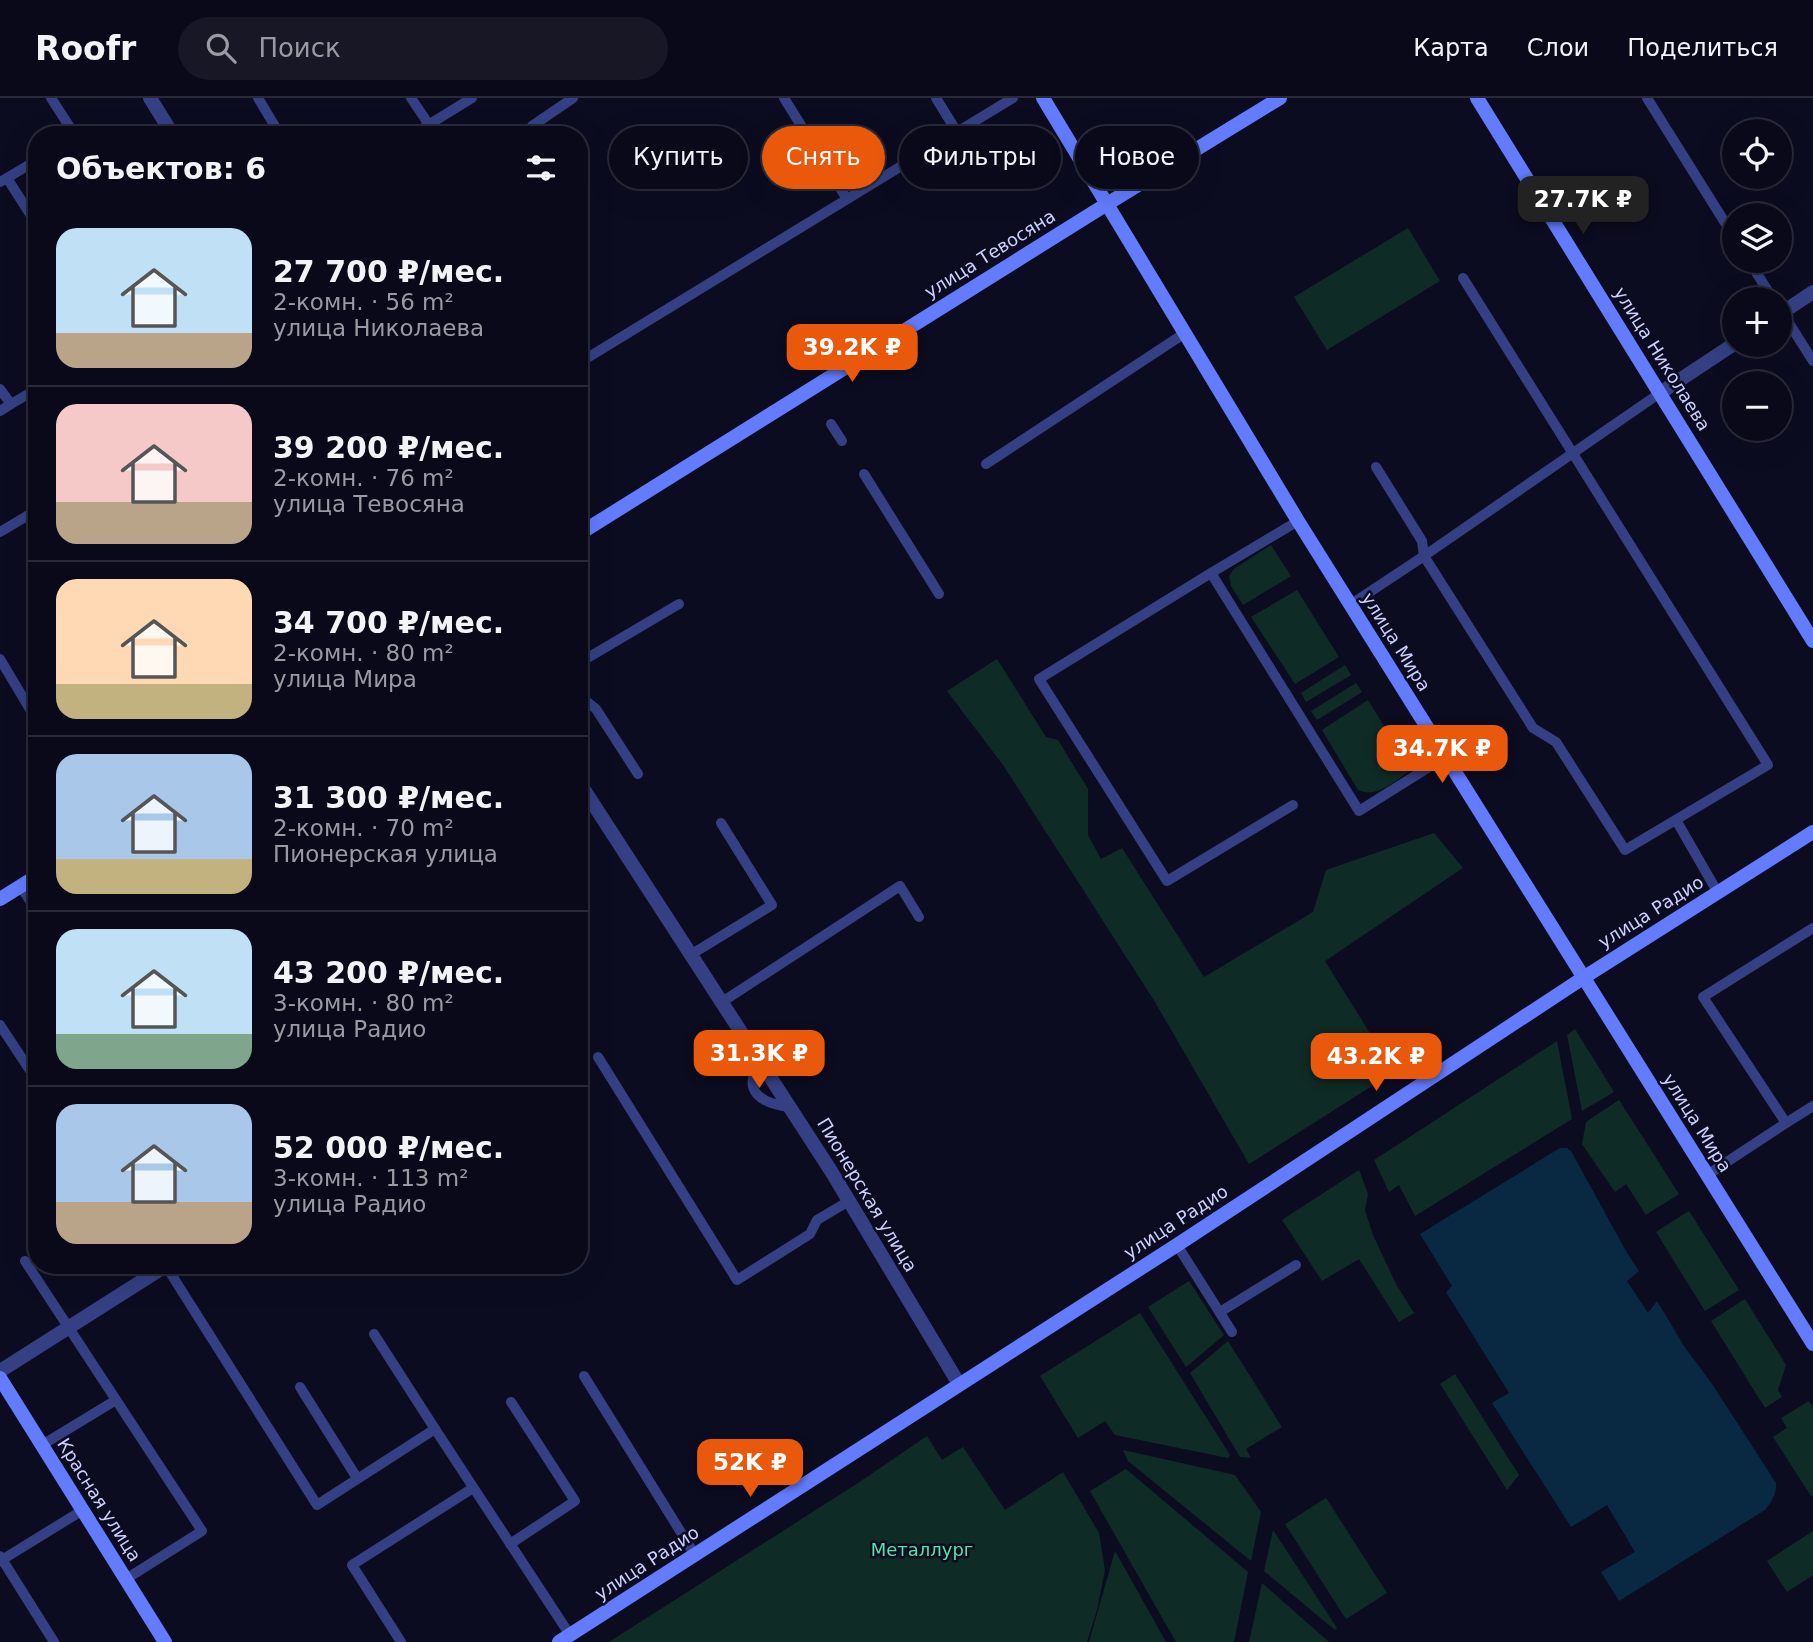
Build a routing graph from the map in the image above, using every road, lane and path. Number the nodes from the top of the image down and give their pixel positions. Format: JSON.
{"nodes":[{"id":1,"x":51,"y":98,"type":"edge"},
{"id":2,"x":150,"y":98,"type":"edge"},
{"id":3,"x":258,"y":98,"type":"edge"},
{"id":4,"x":411,"y":98,"type":"edge"},
{"id":5,"x":472,"y":98,"type":"edge"},
{"id":6,"x":573,"y":98,"type":"edge"},
{"id":7,"x":784,"y":98,"type":"edge"},
{"id":8,"x":936,"y":98,"type":"edge"},
{"id":9,"x":1013,"y":98,"type":"edge"},
{"id":10,"x":1043,"y":98,"type":"edge"},
{"id":11,"x":1280,"y":98,"type":"edge"},
{"id":12,"x":1477,"y":98,"type":"edge"},
{"id":13,"x":1647,"y":98,"type":"edge"},
{"id":14,"x":429,"y":124,"type":"junction"},
{"id":15,"x":69,"y":126,"type":"edge"},
{"id":16,"x":167,"y":126,"type":"edge"},
{"id":17,"x":275,"y":126,"type":"edge"},
{"id":18,"x":426,"y":126,"type":"edge"},
{"id":19,"x":532,"y":126,"type":"dead end"},
{"id":20,"x":953,"y":126,"type":"edge"},
{"id":21,"x":967,"y":126,"type":"edge"},
{"id":22,"x":28,"y":165,"type":"edge"},
{"id":23,"x":899,"y":168,"type":"edge"},
{"id":24,"x":4,"y":180,"type":"edge"},
{"id":25,"x":847,"y":200,"type":"junction"},
{"id":26,"x":1107,"y":204,"type":"junction"},
{"id":27,"x":28,"y":213,"type":"edge"},
{"id":28,"x":1722,"y":218,"type":"edge"},
{"id":29,"x":1463,"y":278,"type":"dead end"},
{"id":30,"x":1813,"y":292,"type":"edge"},
{"id":31,"x":1792,"y":305,"type":"edge"},
{"id":32,"x":1792,"y":330,"type":"edge"},
{"id":33,"x":1185,"y":333,"type":"junction"},
{"id":34,"x":1722,"y":352,"type":"edge"},
{"id":35,"x":588,"y":358,"type":"edge"},
{"id":36,"x":1813,"y":361,"type":"edge"},
{"id":37,"x":0,"y":389,"type":"edge"},
{"id":38,"x":1660,"y":393,"type":"junction"},
{"id":39,"x":28,"y":394,"type":"edge"},
{"id":40,"x":11,"y":404,"type":"junction"},
{"id":41,"x":0,"y":411,"type":"edge"},
{"id":42,"x":831,"y":424,"type":"dead end"},
{"id":43,"x":842,"y":441,"type":"dead end"},
{"id":44,"x":1573,"y":454,"type":"junction"},
{"id":45,"x":985,"y":464,"type":"dead end"},
{"id":46,"x":1376,"y":467,"type":"dead end"},
{"id":47,"x":864,"y":474,"type":"dead end"},
{"id":48,"x":28,"y":515,"type":"edge"},
{"id":49,"x":1298,"y":521,"type":"junction"},
{"id":50,"x":588,"y":528,"type":"edge"},
{"id":51,"x":0,"y":532,"type":"edge"},
{"id":52,"x":1424,"y":556,"type":"junction"},
{"id":53,"x":1211,"y":573,"type":"junction"},
{"id":54,"x":939,"y":594,"type":"dead end"},
{"id":55,"x":679,"y":604,"type":"dead end"},
{"id":56,"x":1350,"y":604,"type":"junction"},
{"id":57,"x":1813,"y":641,"type":"edge"},
{"id":58,"x":588,"y":658,"type":"edge"},
{"id":59,"x":0,"y":659,"type":"edge"},
{"id":60,"x":588,"y":702,"type":"edge"},
{"id":61,"x":28,"y":706,"type":"edge"},
{"id":62,"x":1445,"y":757,"type":"junction"},
{"id":63,"x":638,"y":774,"type":"dead end"},
{"id":64,"x":588,"y":796,"type":"edge"},
{"id":65,"x":1293,"y":805,"type":"dead end"},
{"id":66,"x":1676,"y":820,"type":"junction"},
{"id":67,"x":721,"y":823,"type":"dead end"},
{"id":68,"x":1813,"y":832,"type":"edge"},
{"id":69,"x":28,"y":881,"type":"edge"},
{"id":70,"x":20,"y":886,"type":"junction"},
{"id":71,"x":1718,"y":893,"type":"junction"},
{"id":72,"x":28,"y":898,"type":"edge"},
{"id":73,"x":0,"y":899,"type":"edge"},
{"id":74,"x":919,"y":917,"type":"dead end"},
{"id":75,"x":1813,"y":928,"type":"edge"},
{"id":76,"x":692,"y":954,"type":"junction"},
{"id":77,"x":1583,"y":978,"type":"junction"},
{"id":78,"x":722,"y":1002,"type":"junction"},
{"id":79,"x":0,"y":1026,"type":"edge"},
{"id":80,"x":598,"y":1056,"type":"dead end"},
{"id":81,"x":761,"y":1062,"type":"junction"},
{"id":82,"x":28,"y":1068,"type":"edge"},
{"id":83,"x":1813,"y":1105,"type":"edge"},
{"id":84,"x":790,"y":1107,"type":"junction"},
{"id":85,"x":1786,"y":1123,"type":"junction"},
{"id":86,"x":1707,"y":1175,"type":"junction"},
{"id":87,"x":849,"y":1200,"type":"junction"},
{"id":88,"x":1177,"y":1245,"type":"junction"},
{"id":89,"x":25,"y":1261,"type":"dead end"},
{"id":90,"x":1296,"y":1265,"type":"dead end"},
{"id":91,"x":28,"y":1266,"type":"edge"},
{"id":92,"x":33,"y":1274,"type":"edge"},
{"id":93,"x":154,"y":1274,"type":"edge"},
{"id":94,"x":171,"y":1274,"type":"edge"},
{"id":95,"x":1220,"y":1312,"type":"junction"},
{"id":96,"x":69,"y":1329,"type":"junction"},
{"id":97,"x":1232,"y":1332,"type":"dead end"},
{"id":98,"x":374,"y":1334,"type":"dead end"},
{"id":99,"x":1813,"y":1344,"type":"edge"},
{"id":100,"x":0,"y":1371,"type":"edge"},
{"id":101,"x":584,"y":1376,"type":"dead end"},
{"id":102,"x":0,"y":1378,"type":"edge"},
{"id":103,"x":959,"y":1384,"type":"junction"},
{"id":104,"x":300,"y":1387,"type":"dead end"},
{"id":105,"x":116,"y":1401,"type":"junction"},
{"id":106,"x":511,"y":1402,"type":"dead end"},
{"id":107,"x":435,"y":1429,"type":"junction"},
{"id":108,"x":42,"y":1446,"type":"junction"},
{"id":109,"x":357,"y":1478,"type":"junction"},
{"id":110,"x":473,"y":1488,"type":"junction"},
{"id":111,"x":83,"y":1510,"type":"junction"},
{"id":112,"x":510,"y":1544,"type":"junction"},
{"id":113,"x":695,"y":1555,"type":"junction"},
{"id":114,"x":1,"y":1559,"type":"edge"},
{"id":115,"x":126,"y":1579,"type":"junction"},
{"id":116,"x":565,"y":1639,"type":"edge"},
{"id":117,"x":54,"y":1642,"type":"edge"},
{"id":118,"x":165,"y":1642,"type":"edge"},
{"id":119,"x":401,"y":1642,"type":"edge"}],
"edges":[{"from":1,"to":15,"type":"lane"},
{"from":2,"to":16,"type":"street"},
{"from":3,"to":17,"type":"lane"},
{"from":4,"to":14,"type":"lane"},
{"from":5,"to":14,"type":"lane"},
{"from":6,"to":19,"type":"lane"},
{"from":7,"to":25,"type":"lane"},
{"from":8,"to":20,"type":"lane"},
{"from":9,"to":21,"type":"lane"},
{"from":10,"to":26,"type":"main road","name":"улица Мира"},
{"from":11,"to":26,"type":"main road","name":"улица Тевосяна"},
{"from":12,"to":38,"type":"main road","name":"улица Николаева"},
{"from":13,"to":28,"type":"lane"},
{"from":14,"to":18,"type":"lane"},
{"from":22,"to":24,"type":"lane"},
{"from":23,"to":25,"type":"lane"},
{"from":24,"to":27,"type":"lane"},
{"from":25,"to":35,"type":"lane"},
{"from":26,"to":33,"type":"main road","name":"улица Мира"},
{"from":26,"to":50,"type":"main road","name":"улица Тевосяна"},
{"from":29,"to":44,"type":"lane"},
{"from":30,"to":31,"type":"street"},
{"from":32,"to":36,"type":"lane"},
{"from":33,"to":45,"type":"lane"},
{"from":33,"to":49,"type":"main road","name":"улица Мира"},
{"from":34,"to":38,"type":"street"},
{"from":37,"to":40,"type":"lane"},
{"from":38,"to":44,"type":"lane"},
{"from":38,"to":57,"type":"main road","name":"улица Николаева"},
{"from":39,"to":40,"type":"lane"},
{"from":40,"to":41,"type":"lane"},
{"from":42,"to":43,"type":"lane"},
{"from":44,"to":52,"type":"lane"},
{"from":44,"to":66,"type":"lane"},
{"from":46,"to":52,"type":"lane"},
{"from":47,"to":54,"type":"lane"},
{"from":48,"to":51,"type":"lane"},
{"from":49,"to":53,"type":"lane"},
{"from":49,"to":56,"type":"main road","name":"улица Мира"},
{"from":52,"to":56,"type":"lane"},
{"from":52,"to":66,"type":"lane"},
{"from":53,"to":62,"type":"lane"},
{"from":53,"to":65,"type":"lane"},
{"from":55,"to":58,"type":"lane"},
{"from":56,"to":62,"type":"main road","name":"улица Мира"},
{"from":59,"to":61,"type":"lane"},
{"from":60,"to":63,"type":"lane"},
{"from":62,"to":77,"type":"main road","name":"улица Мира"},
{"from":64,"to":76,"type":"street","name":"Пионерская улица"},
{"from":66,"to":71,"type":"lane"},
{"from":67,"to":76,"type":"lane"},
{"from":68,"to":71,"type":"main road","name":"улица Радио"},
{"from":69,"to":70,"type":"main road"},
{"from":70,"to":72,"type":"lane"},
{"from":70,"to":73,"type":"main road"},
{"from":71,"to":77,"type":"main road","name":"улица Радио"},
{"from":74,"to":78,"type":"lane"},
{"from":75,"to":85,"type":"lane"},
{"from":76,"to":78,"type":"street","name":"Пионерская улица"},
{"from":77,"to":86,"type":"main road","name":"улица Мира"},
{"from":77,"to":88,"type":"main road","name":"улица Радио"},
{"from":78,"to":81,"type":"street","name":"Пионерская улица"},
{"from":79,"to":82,"type":"lane"},
{"from":80,"to":87,"type":"lane"},
{"from":81,"to":84,"type":"street","name":"Пионерская улица"},
{"from":81,"to":84,"type":"lane"},
{"from":83,"to":85,"type":"lane"},
{"from":84,"to":87,"type":"street","name":"Пионерская улица"},
{"from":85,"to":86,"type":"lane"},
{"from":86,"to":99,"type":"main road","name":"улица Мира"},
{"from":87,"to":103,"type":"street","name":"Пионерская улица"},
{"from":88,"to":95,"type":"lane"},
{"from":88,"to":103,"type":"main road","name":"улица Радио"},
{"from":89,"to":91,"type":"lane"},
{"from":90,"to":95,"type":"lane"},
{"from":92,"to":96,"type":"lane"},
{"from":93,"to":96,"type":"street"},
{"from":94,"to":109,"type":"lane"},
{"from":95,"to":97,"type":"lane"},
{"from":96,"to":100,"type":"street"},
{"from":96,"to":105,"type":"lane"},
{"from":98,"to":107,"type":"lane"},
{"from":101,"to":113,"type":"lane"},
{"from":102,"to":108,"type":"main road","name":"Красная улица"},
{"from":103,"to":113,"type":"main road","name":"улица Радио"},
{"from":104,"to":109,"type":"lane"},
{"from":105,"to":108,"type":"lane"},
{"from":105,"to":115,"type":"lane"},
{"from":106,"to":112,"type":"lane"},
{"from":107,"to":109,"type":"lane"},
{"from":107,"to":110,"type":"lane"},
{"from":108,"to":111,"type":"main road","name":"Красная улица"},
{"from":110,"to":112,"type":"lane"},
{"from":110,"to":119,"type":"lane"},
{"from":111,"to":114,"type":"lane"},
{"from":111,"to":115,"type":"main road","name":"Красная улица"},
{"from":112,"to":116,"type":"lane"},
{"from":113,"to":116,"type":"main road","name":"улица Радио"},
{"from":114,"to":117,"type":"lane"},
{"from":115,"to":118,"type":"main road","name":"Красная улица"}]}
